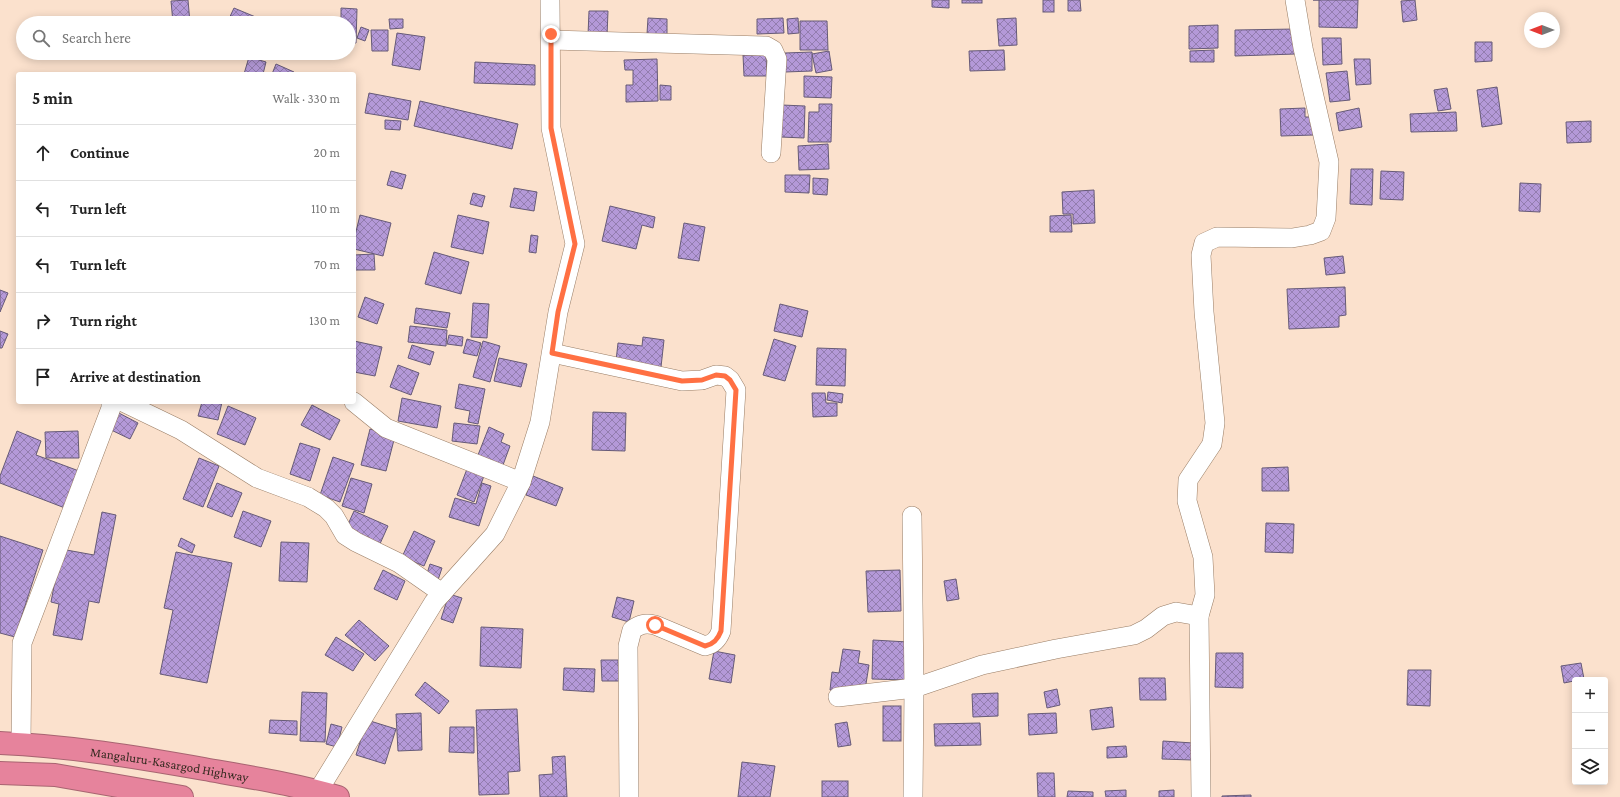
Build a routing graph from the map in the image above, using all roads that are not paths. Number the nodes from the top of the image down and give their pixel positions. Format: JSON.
{"nodes":[{"id":1,"x":550,"y":0,"type":"edge"},
{"id":2,"x":1294,"y":0,"type":"edge"},
{"id":3,"x":551,"y":40,"type":"junction"},
{"id":4,"x":771,"y":153,"type":"dead end"},
{"id":5,"x":552,"y":353,"type":"junction"},
{"id":6,"x":111,"y":404,"type":"edge"},
{"id":7,"x":127,"y":404,"type":"edge"},
{"id":8,"x":356,"y":404,"type":"edge"},
{"id":9,"x":521,"y":482,"type":"junction"},
{"id":10,"x":912,"y":516,"type":"dead end"},
{"id":11,"x":442,"y":593,"type":"junction"},
{"id":12,"x":1199,"y":616,"type":"junction"},
{"id":13,"x":914,"y":688,"type":"junction"},
{"id":14,"x":838,"y":697,"type":"dead end"},
{"id":15,"x":10,"y":743,"type":"edge"},
{"id":16,"x":0,"y":773,"type":"edge"},
{"id":17,"x":328,"y":794,"type":"edge"},
{"id":18,"x":182,"y":797,"type":"edge"},
{"id":19,"x":629,"y":797,"type":"edge"},
{"id":20,"x":913,"y":797,"type":"edge"},
{"id":21,"x":1201,"y":797,"type":"edge"}],
"edges":[{"from":1,"to":3,"type":"street"},
{"from":2,"to":12,"type":"street"},
{"from":3,"to":4,"type":"street"},
{"from":3,"to":5,"type":"street"},
{"from":5,"to":9,"type":"street"},
{"from":5,"to":19,"type":"street"},
{"from":6,"to":15,"type":"street"},
{"from":7,"to":11,"type":"street"},
{"from":8,"to":9,"type":"street"},
{"from":9,"to":11,"type":"street"},
{"from":10,"to":13,"type":"street"},
{"from":11,"to":17,"type":"street"},
{"from":12,"to":13,"type":"street"},
{"from":12,"to":21,"type":"street"},
{"from":13,"to":14,"type":"street"},
{"from":13,"to":20,"type":"street"},
{"from":15,"to":17,"type":"highway","name":"Mangaluru-Kasargod Highway"},
{"from":16,"to":18,"type":"highway"}]}
